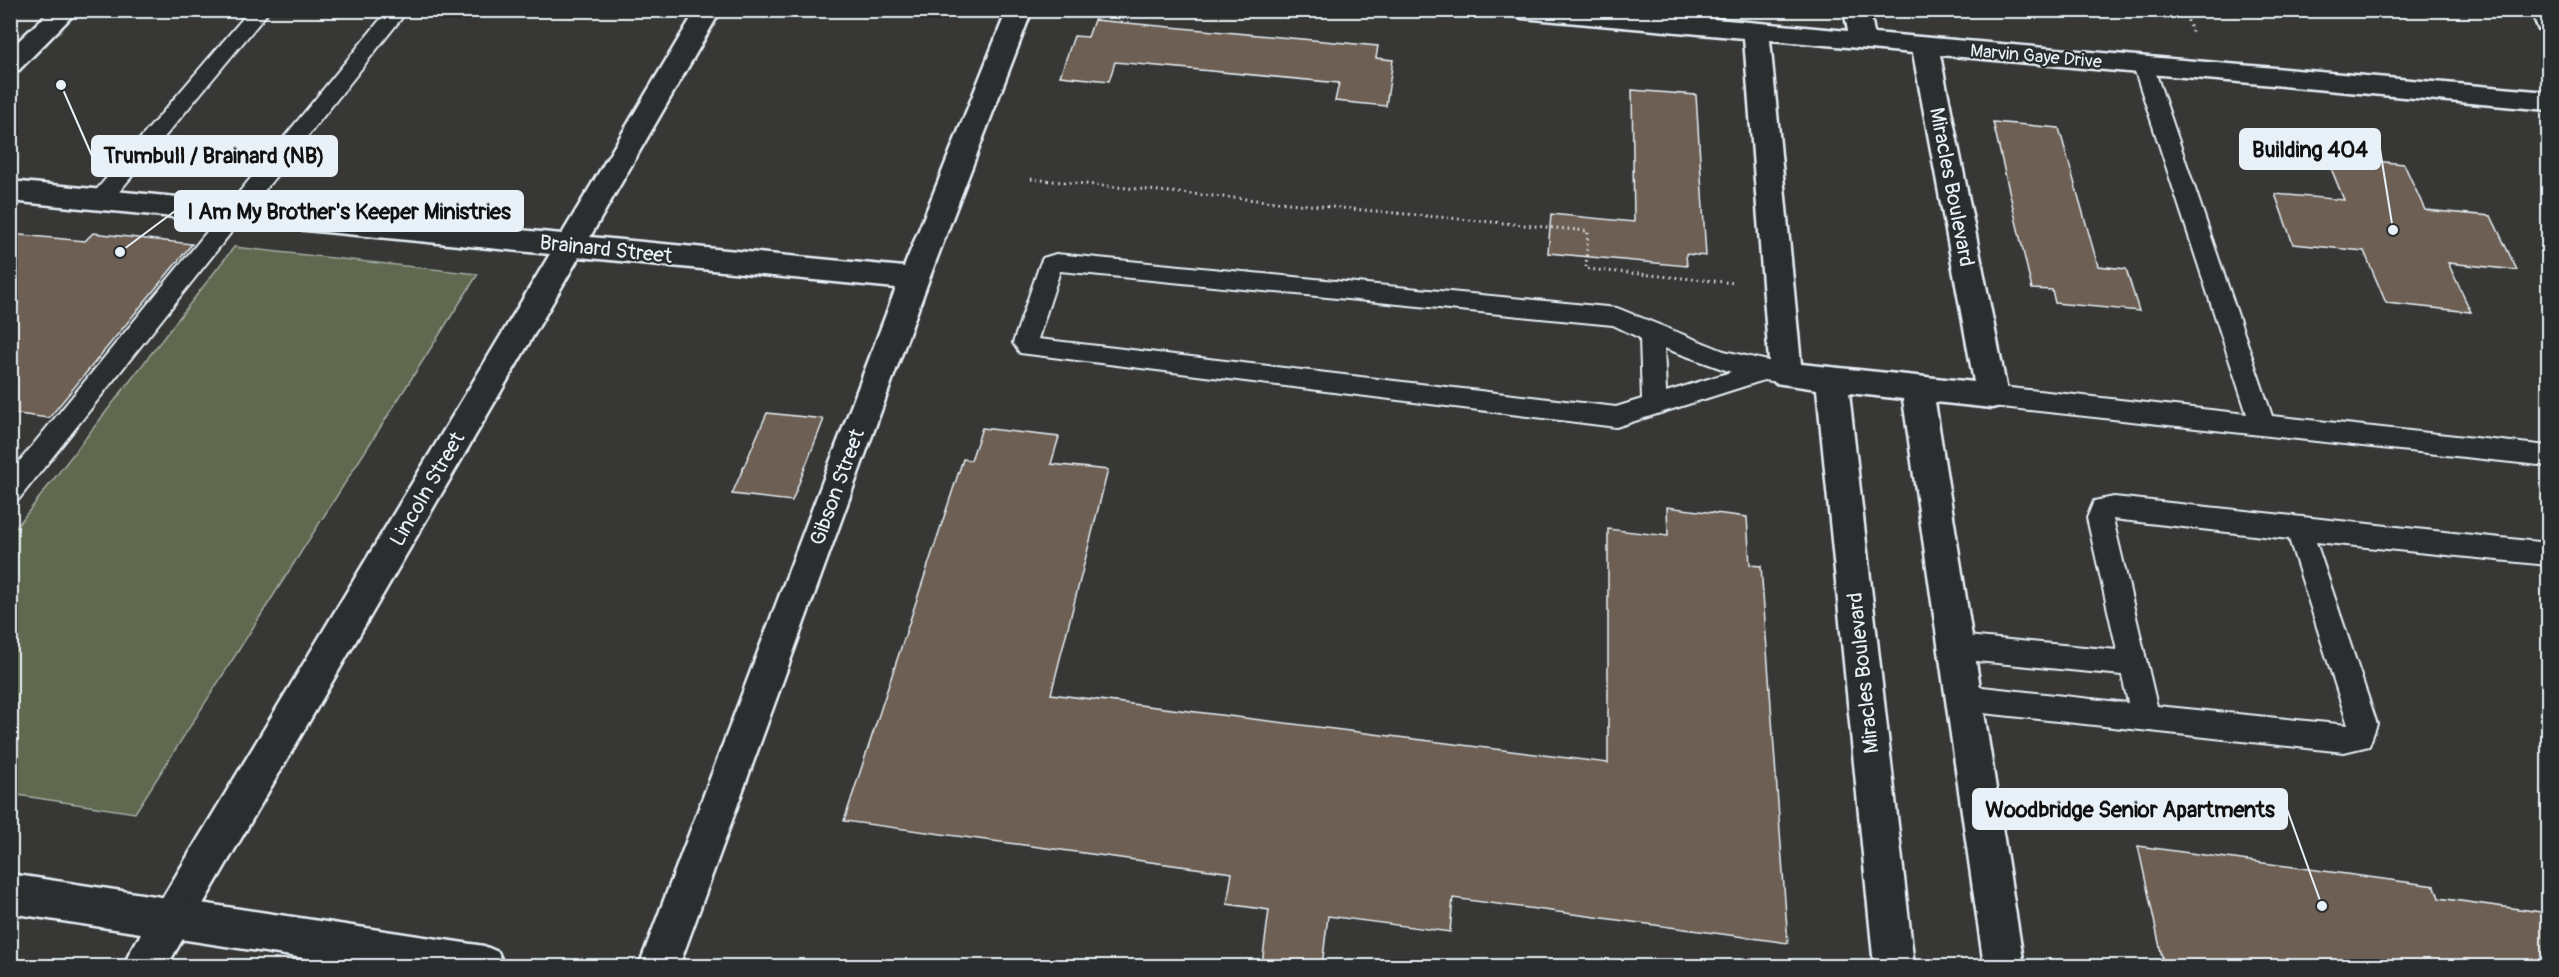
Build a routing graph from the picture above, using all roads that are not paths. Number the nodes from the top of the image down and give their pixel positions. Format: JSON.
{"nodes":[{"id":1,"x":66,"y":10,"type":"edge"},
{"id":2,"x":261,"y":10,"type":"edge"},
{"id":3,"x":399,"y":10,"type":"edge"},
{"id":4,"x":709,"y":10,"type":"edge"},
{"id":5,"x":1020,"y":10,"type":"edge"},
{"id":6,"x":1522,"y":10,"type":"edge"},
{"id":7,"x":1857,"y":10,"type":"edge"},
{"id":8,"x":2542,"y":10,"type":"edge"},
{"id":9,"x":1807,"y":23,"type":"edge"},
{"id":10,"x":2548,"y":24,"type":"edge"},
{"id":11,"x":1756,"y":31,"type":"junction"},
{"id":12,"x":1862,"y":40,"type":"junction"},
{"id":13,"x":1925,"y":46,"type":"junction"},
{"id":14,"x":10,"y":64,"type":"edge"},
{"id":15,"x":2143,"y":65,"type":"junction"},
{"id":16,"x":2548,"y":101,"type":"edge"},
{"id":17,"x":10,"y":191,"type":"edge"},
{"id":18,"x":100,"y":200,"type":"junction"},
{"id":19,"x":238,"y":213,"type":"junction"},
{"id":20,"x":569,"y":246,"type":"junction"},
{"id":21,"x":914,"y":279,"type":"junction"},
{"id":22,"x":1652,"y":333,"type":"junction"},
{"id":23,"x":1774,"y":372,"type":"junction"},
{"id":24,"x":1832,"y":379,"type":"junction"},
{"id":25,"x":1917,"y":388,"type":"junction"},
{"id":26,"x":1992,"y":396,"type":"junction"},
{"id":27,"x":1654,"y":405,"type":"junction"},
{"id":28,"x":2263,"y":425,"type":"junction"},
{"id":29,"x":2548,"y":456,"type":"edge"},
{"id":30,"x":10,"y":492,"type":"edge"},
{"id":31,"x":2300,"y":529,"type":"junction"},
{"id":32,"x":2548,"y":554,"type":"edge"},
{"id":33,"x":1956,"y":647,"type":"junction"},
{"id":34,"x":2134,"y":664,"type":"junction"},
{"id":35,"x":1964,"y":699,"type":"junction"},
{"id":36,"x":2146,"y":718,"type":"junction"},
{"id":37,"x":10,"y":893,"type":"edge"},
{"id":38,"x":173,"y":918,"type":"junction"},
{"id":39,"x":144,"y":966,"type":"edge"},
{"id":40,"x":484,"y":966,"type":"edge"},
{"id":41,"x":659,"y":966,"type":"edge"},
{"id":42,"x":1894,"y":966,"type":"edge"},
{"id":43,"x":2004,"y":966,"type":"edge"}],
"edges":[{"from":1,"to":14,"type":"street"},
{"from":2,"to":18,"type":"lane"},
{"from":3,"to":19,"type":"lane"},
{"from":4,"to":20,"type":"street","name":"Lincoln Street"},
{"from":5,"to":21,"type":"street","name":"Gibson Street"},
{"from":6,"to":11,"type":"street","name":"Marvin Gaye Drive"},
{"from":7,"to":12,"type":"street"},
{"from":8,"to":10,"type":"street"},
{"from":9,"to":11,"type":"street","name":"Marvin Gaye Drive"},
{"from":9,"to":12,"type":"street","name":"Marvin Gaye Drive"},
{"from":11,"to":23,"type":"street"},
{"from":12,"to":13,"type":"street","name":"Marvin Gaye Drive"},
{"from":13,"to":15,"type":"street","name":"Marvin Gaye Drive"},
{"from":13,"to":26,"type":"street","name":"Miracles Boulevard"},
{"from":15,"to":16,"type":"street","name":"Marvin Gaye Drive"},
{"from":15,"to":28,"type":"lane"},
{"from":17,"to":18,"type":"street","name":"Brainard Street"},
{"from":18,"to":19,"type":"street","name":"Brainard Street"},
{"from":19,"to":20,"type":"street","name":"Brainard Street"},
{"from":19,"to":30,"type":"lane"},
{"from":20,"to":21,"type":"street","name":"Brainard Street"},
{"from":20,"to":38,"type":"street","name":"Lincoln Street"},
{"from":21,"to":41,"type":"street","name":"Gibson Street"},
{"from":22,"to":23,"type":"lane"},
{"from":22,"to":27,"type":"lane"},
{"from":22,"to":27,"type":"lane"},
{"from":23,"to":24,"type":"street"},
{"from":23,"to":27,"type":"lane"},
{"from":24,"to":25,"type":"street"},
{"from":24,"to":42,"type":"street","name":"Miracles Boulevard"},
{"from":25,"to":26,"type":"street"},
{"from":25,"to":33,"type":"street"},
{"from":26,"to":28,"type":"lane"},
{"from":28,"to":29,"type":"lane"},
{"from":31,"to":32,"type":"lane"},
{"from":31,"to":34,"type":"lane"},
{"from":31,"to":36,"type":"lane"},
{"from":33,"to":34,"type":"lane"},
{"from":33,"to":35,"type":"street"},
{"from":34,"to":36,"type":"lane"},
{"from":35,"to":36,"type":"lane"},
{"from":35,"to":43,"type":"street"},
{"from":37,"to":38,"type":"street"},
{"from":38,"to":39,"type":"street","name":"Lincoln Street"},
{"from":38,"to":40,"type":"street"}]}
